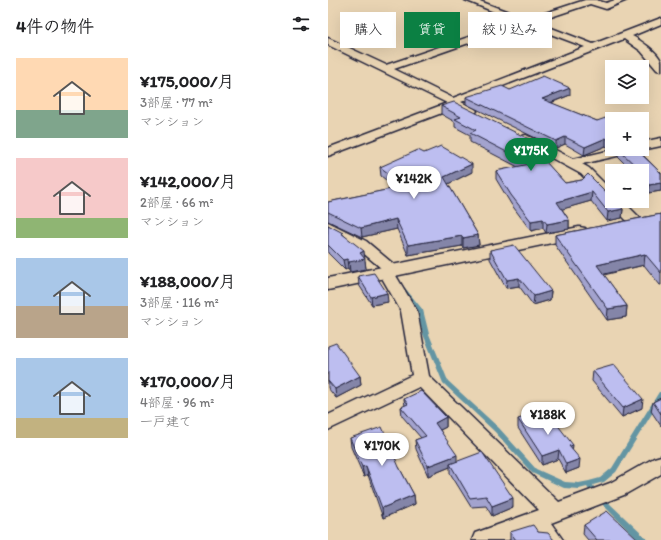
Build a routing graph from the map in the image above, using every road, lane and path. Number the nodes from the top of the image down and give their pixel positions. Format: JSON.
{"nodes":[{"id":1,"x":469,"y":0,"type":"edge"},
{"id":2,"x":623,"y":0,"type":"edge"},
{"id":3,"x":502,"y":12,"type":"edge"},
{"id":4,"x":552,"y":13,"type":"edge"},
{"id":5,"x":661,"y":21,"type":"edge"},
{"id":6,"x":552,"y":31,"type":"edge"},
{"id":7,"x":623,"y":35,"type":"junction"},
{"id":8,"x":328,"y":41,"type":"edge"},
{"id":9,"x":468,"y":41,"type":"edge"},
{"id":10,"x":593,"y":47,"type":"junction"},
{"id":11,"x":661,"y":68,"type":"edge"},
{"id":12,"x":385,"y":69,"type":"junction"},
{"id":13,"x":454,"y":103,"type":"junction"},
{"id":14,"x":482,"y":117,"type":"edge"},
{"id":15,"x":516,"y":134,"type":"edge"},
{"id":16,"x":661,"y":142,"type":"edge"},
{"id":17,"x":649,"y":145,"type":"edge"},
{"id":18,"x":328,"y":152,"type":"edge"},
{"id":19,"x":605,"y":155,"type":"edge"},
{"id":20,"x":573,"y":163,"type":"junction"},
{"id":21,"x":605,"y":191,"type":"edge"},
{"id":22,"x":619,"y":208,"type":"edge"},
{"id":23,"x":654,"y":218,"type":"edge"},
{"id":24,"x":627,"y":223,"type":"joint"},
{"id":25,"x":328,"y":226,"type":"edge"},
{"id":26,"x":596,"y":229,"type":"edge"},
{"id":27,"x":389,"y":271,"type":"junction"},
{"id":28,"x":328,"y":284,"type":"edge"},
{"id":29,"x":421,"y":378,"type":"junction"},
{"id":30,"x":328,"y":423,"type":"edge"},
{"id":31,"x":661,"y":464,"type":"edge"},
{"id":32,"x":545,"y":516,"type":"junction"},
{"id":33,"x":483,"y":540,"type":"edge"},
{"id":34,"x":552,"y":540,"type":"edge"}],
"edges":[{"from":1,"to":3,"type":"street"},
{"from":2,"to":4,"type":"street"},
{"from":5,"to":7,"type":"street"},
{"from":6,"to":10,"type":"street"},
{"from":7,"to":10,"type":"street"},
{"from":7,"to":11,"type":"street"},
{"from":8,"to":12,"type":"street"},
{"from":9,"to":12,"type":"street"},
{"from":10,"to":13,"type":"street"},
{"from":12,"to":13,"type":"street"},
{"from":13,"to":14,"type":"street"},
{"from":13,"to":18,"type":"street"},
{"from":15,"to":20,"type":"street"},
{"from":16,"to":17,"type":"street"},
{"from":19,"to":20,"type":"street"},
{"from":20,"to":21,"type":"street"},
{"from":22,"to":24,"type":"street"},
{"from":23,"to":24,"type":"street"},
{"from":25,"to":27,"type":"street"},
{"from":26,"to":27,"type":"street"},
{"from":27,"to":28,"type":"street"},
{"from":27,"to":29,"type":"street"},
{"from":29,"to":30,"type":"street"},
{"from":29,"to":32,"type":"street"},
{"from":31,"to":32,"type":"street"},
{"from":32,"to":33,"type":"street"},
{"from":32,"to":34,"type":"street"}]}
